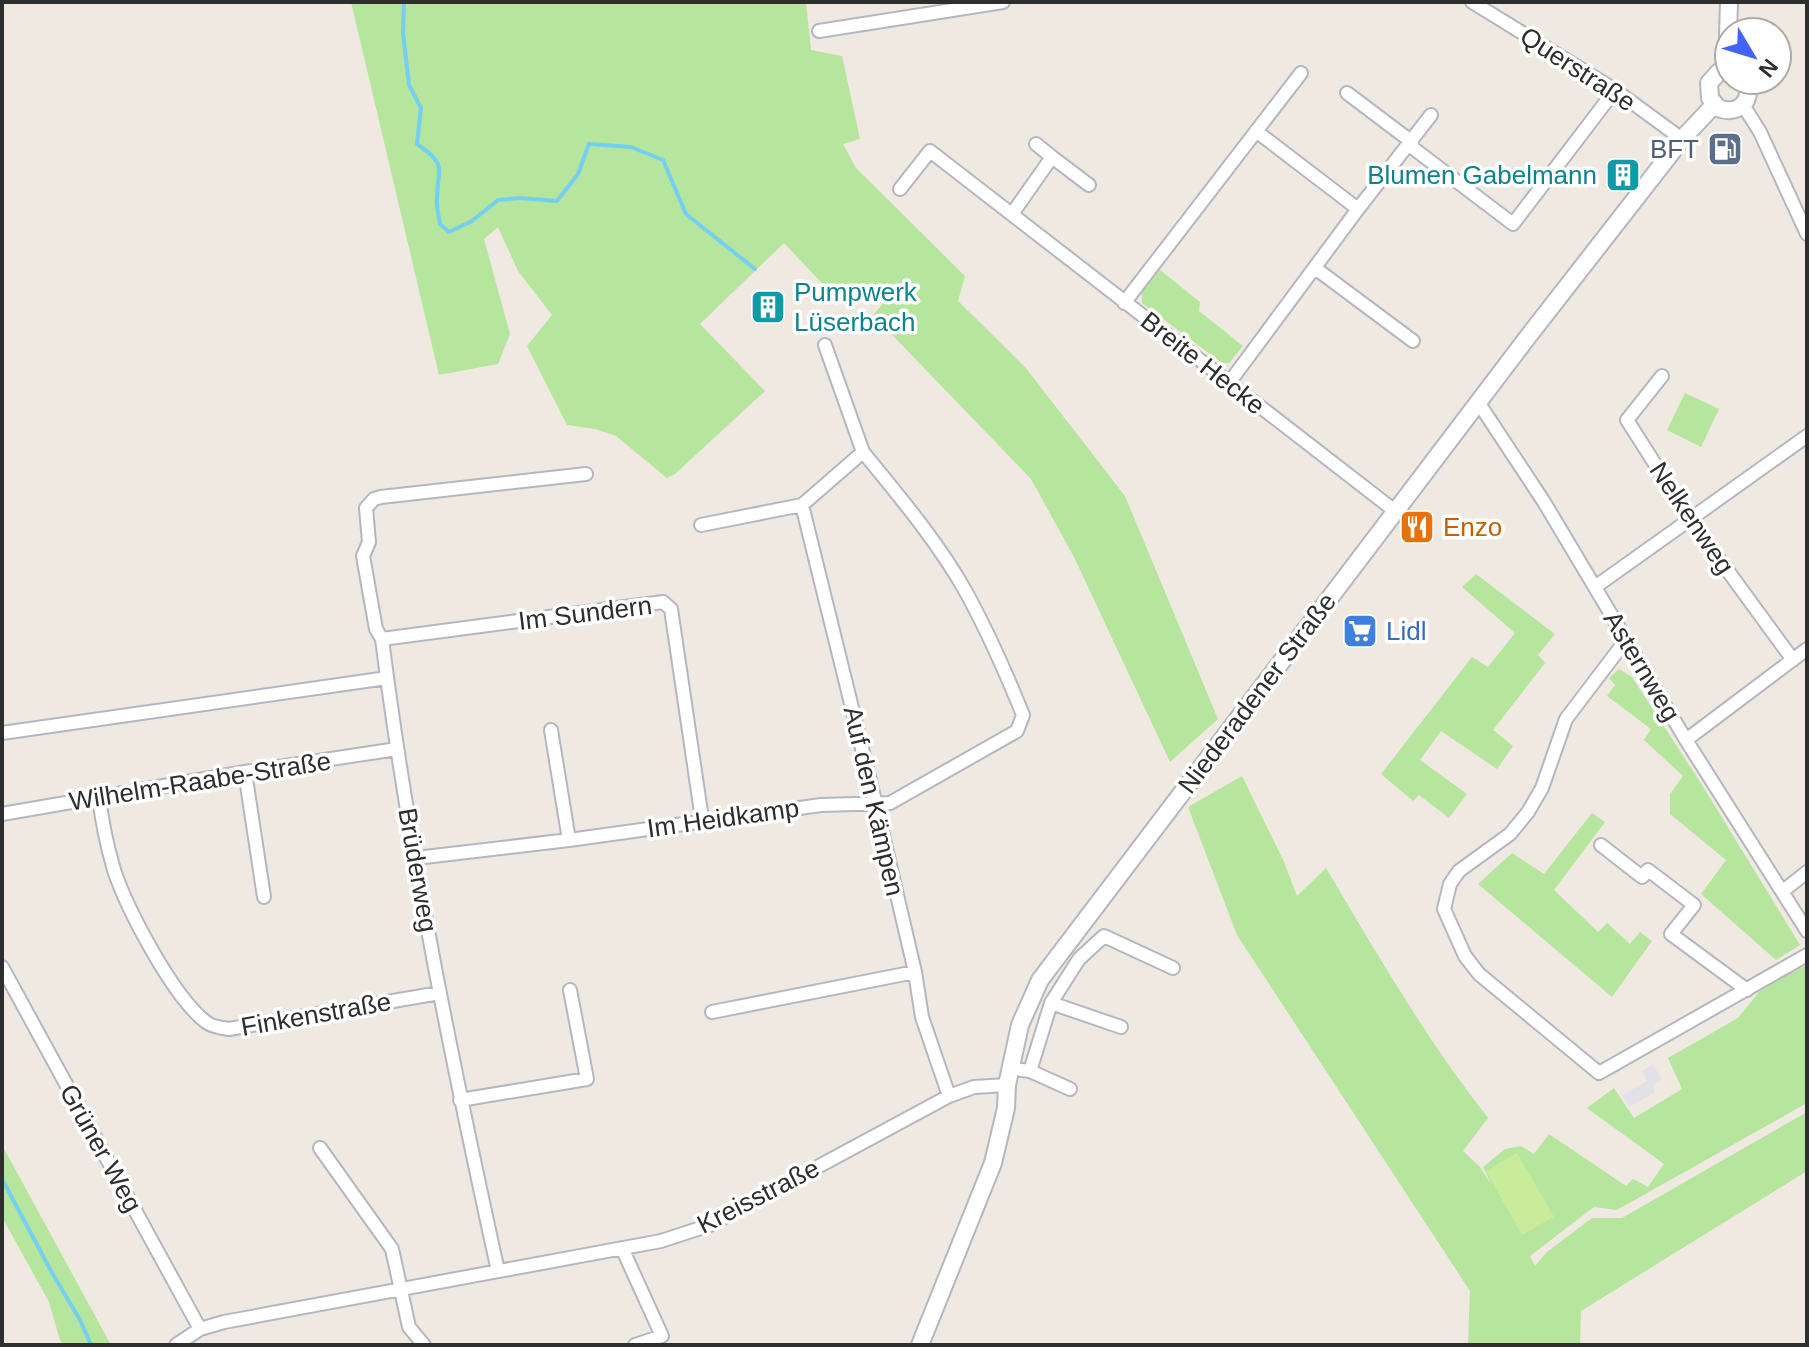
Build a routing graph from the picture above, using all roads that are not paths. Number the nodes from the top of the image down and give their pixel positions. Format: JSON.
{"nodes":[{"id":1,"x":1003,"y":2,"type":"edge"},
{"id":2,"x":1472,"y":2,"type":"edge"},
{"id":3,"x":819,"y":31,"type":"dead end"},
{"id":4,"x":1301,"y":73,"type":"dead end"},
{"id":5,"x":1713,"y":77,"type":"edge"},
{"id":6,"x":1615,"y":90,"type":"junction"},
{"id":7,"x":1347,"y":93,"type":"dead end"},
{"id":8,"x":1747,"y":96,"type":"edge"},
{"id":9,"x":1714,"y":105,"type":"junction"},
{"id":10,"x":1743,"y":105,"type":"junction"},
{"id":11,"x":1431,"y":115,"type":"dead end"},
{"id":12,"x":1256,"y":131,"type":"junction"},
{"id":13,"x":1682,"y":139,"type":"junction"},
{"id":14,"x":1036,"y":144,"type":"dead end"},
{"id":15,"x":1410,"y":144,"type":"junction"},
{"id":16,"x":1052,"y":157,"type":"junction"},
{"id":17,"x":1089,"y":185,"type":"dead end"},
{"id":18,"x":900,"y":189,"type":"dead end"},
{"id":19,"x":1358,"y":209,"type":"junction"},
{"id":20,"x":1012,"y":214,"type":"junction"},
{"id":21,"x":1807,"y":234,"type":"edge"},
{"id":22,"x":1315,"y":268,"type":"junction"},
{"id":23,"x":1124,"y":303,"type":"junction"},
{"id":24,"x":1413,"y":341,"type":"dead end"},
{"id":25,"x":825,"y":345,"type":"dead end"},
{"id":26,"x":1662,"y":376,"type":"dead end"},
{"id":27,"x":1229,"y":383,"type":"junction"},
{"id":28,"x":1478,"y":402,"type":"junction"},
{"id":29,"x":1807,"y":436,"type":"edge"},
{"id":30,"x":863,"y":452,"type":"junction"},
{"id":31,"x":586,"y":474,"type":"dead end"},
{"id":32,"x":802,"y":505,"type":"junction"},
{"id":33,"x":1395,"y":511,"type":"junction"},
{"id":34,"x":1690,"y":519,"type":"junction"},
{"id":35,"x":701,"y":525,"type":"dead end"},
{"id":36,"x":1595,"y":587,"type":"junction"},
{"id":37,"x":382,"y":639,"type":"junction"},
{"id":38,"x":1626,"y":640,"type":"junction"},
{"id":39,"x":1807,"y":649,"type":"edge"},
{"id":40,"x":1793,"y":660,"type":"junction"},
{"id":41,"x":387,"y":678,"type":"junction"},
{"id":42,"x":551,"y":730,"type":"dead end"},
{"id":43,"x":2,"y":733,"type":"edge"},
{"id":44,"x":1686,"y":740,"type":"junction"},
{"id":45,"x":397,"y":749,"type":"junction"},
{"id":46,"x":245,"y":772,"type":"junction"},
{"id":47,"x":99,"y":797,"type":"junction"},
{"id":48,"x":876,"y":805,"type":"junction"},
{"id":49,"x":2,"y":814,"type":"edge"},
{"id":50,"x":702,"y":819,"type":"junction"},
{"id":51,"x":569,"y":840,"type":"junction"},
{"id":52,"x":1601,"y":845,"type":"dead end"},
{"id":53,"x":416,"y":858,"type":"junction"},
{"id":54,"x":1807,"y":872,"type":"edge"},
{"id":55,"x":1783,"y":891,"type":"junction"},
{"id":56,"x":264,"y":897,"type":"dead end"},
{"id":57,"x":1807,"y":931,"type":"edge"},
{"id":58,"x":1807,"y":955,"type":"edge"},
{"id":59,"x":2,"y":967,"type":"edge"},
{"id":60,"x":1173,"y":968,"type":"dead end"},
{"id":61,"x":915,"y":972,"type":"junction"},
{"id":62,"x":570,"y":990,"type":"dead end"},
{"id":63,"x":1747,"y":990,"type":"junction"},
{"id":64,"x":440,"y":993,"type":"junction"},
{"id":65,"x":1051,"y":1003,"type":"junction"},
{"id":66,"x":712,"y":1012,"type":"dead end"},
{"id":67,"x":1121,"y":1027,"type":"dead end"},
{"id":68,"x":1030,"y":1071,"type":"junction"},
{"id":69,"x":1009,"y":1078,"type":"junction"},
{"id":70,"x":1070,"y":1089,"type":"dead end"},
{"id":71,"x":949,"y":1096,"type":"junction"},
{"id":72,"x":460,"y":1100,"type":"junction"},
{"id":73,"x":320,"y":1148,"type":"dead end"},
{"id":74,"x":622,"y":1248,"type":"junction"},
{"id":75,"x":498,"y":1271,"type":"junction"},
{"id":76,"x":400,"y":1289,"type":"junction"},
{"id":77,"x":200,"y":1329,"type":"junction"},
{"id":78,"x":176,"y":1345,"type":"edge"},
{"id":79,"x":424,"y":1345,"type":"edge"},
{"id":80,"x":635,"y":1345,"type":"edge"},
{"id":81,"x":920,"y":1345,"type":"edge"}],
"edges":[{"from":1,"to":3,"type":"street"},
{"from":2,"to":6,"type":"street","name":"Querstraße"},
{"from":4,"to":12,"type":"street"},
{"from":5,"to":9,"type":"street"},
{"from":6,"to":13,"type":"street","name":"Querstraße"},
{"from":6,"to":15,"type":"street"},
{"from":7,"to":15,"type":"street"},
{"from":8,"to":10,"type":"street"},
{"from":9,"to":10,"type":"street"},
{"from":9,"to":13,"type":"street","name":"Niederadener Straße"},
{"from":10,"to":21,"type":"street"},
{"from":11,"to":15,"type":"street"},
{"from":12,"to":19,"type":"street"},
{"from":12,"to":23,"type":"street"},
{"from":13,"to":28,"type":"street","name":"Niederadener Straße"},
{"from":14,"to":16,"type":"street"},
{"from":15,"to":19,"type":"street"},
{"from":16,"to":17,"type":"street"},
{"from":16,"to":20,"type":"street"},
{"from":18,"to":20,"type":"street","name":"Breite Hecke"},
{"from":19,"to":22,"type":"street"},
{"from":20,"to":23,"type":"street","name":"Breite Hecke"},
{"from":22,"to":24,"type":"street"},
{"from":22,"to":27,"type":"street"},
{"from":23,"to":27,"type":"street","name":"Breite Hecke"},
{"from":25,"to":30,"type":"street"},
{"from":26,"to":34,"type":"street","name":"Nelkenweg"},
{"from":27,"to":33,"type":"street","name":"Breite Hecke"},
{"from":28,"to":33,"type":"street","name":"Niederadener Straße"},
{"from":28,"to":36,"type":"street","name":"Asternweg"},
{"from":29,"to":34,"type":"street"},
{"from":30,"to":32,"type":"street"},
{"from":30,"to":48,"type":"street"},
{"from":31,"to":37,"type":"street","name":"Brüderweg"},
{"from":32,"to":35,"type":"street"},
{"from":32,"to":48,"type":"street","name":"Auf den Kämpen"},
{"from":33,"to":69,"type":"street","name":"Niederadener Straße"},
{"from":34,"to":36,"type":"street"},
{"from":34,"to":40,"type":"street","name":"Nelkenweg"},
{"from":36,"to":38,"type":"street","name":"Asternweg"},
{"from":37,"to":41,"type":"street","name":"Brüderweg"},
{"from":37,"to":50,"type":"street","name":"Im Sundern"},
{"from":38,"to":44,"type":"street","name":"Asternweg"},
{"from":38,"to":63,"type":"street"},
{"from":39,"to":40,"type":"street"},
{"from":40,"to":44,"type":"street"},
{"from":41,"to":43,"type":"street"},
{"from":41,"to":45,"type":"street","name":"Brüderweg"},
{"from":42,"to":51,"type":"street"},
{"from":44,"to":55,"type":"street","name":"Asternweg"},
{"from":45,"to":46,"type":"street","name":"Wilhelm-Raabe-Straße"},
{"from":45,"to":53,"type":"street","name":"Brüderweg"},
{"from":46,"to":47,"type":"street","name":"Wilhelm-Raabe-Straße"},
{"from":46,"to":56,"type":"street"},
{"from":47,"to":49,"type":"street","name":"Wilhelm-Raabe-Straße"},
{"from":47,"to":64,"type":"street","name":"Finkenstraße"},
{"from":48,"to":50,"type":"street","name":"Im Heidkamp"},
{"from":48,"to":61,"type":"street","name":"Auf den Kämpen"},
{"from":50,"to":51,"type":"street","name":"Im Heidkamp"},
{"from":51,"to":53,"type":"street","name":"Im Heidkamp"},
{"from":52,"to":63,"type":"street"},
{"from":53,"to":64,"type":"street","name":"Brüderweg"},
{"from":54,"to":55,"type":"street"},
{"from":55,"to":57,"type":"street","name":"Asternweg"},
{"from":58,"to":63,"type":"street"},
{"from":59,"to":77,"type":"street","name":"Grüner Weg"},
{"from":60,"to":65,"type":"street"},
{"from":61,"to":66,"type":"street"},
{"from":61,"to":71,"type":"street","name":"Auf den Kämpen"},
{"from":62,"to":72,"type":"street"},
{"from":64,"to":72,"type":"street","name":"Brüderweg"},
{"from":65,"to":67,"type":"street"},
{"from":65,"to":68,"type":"street"},
{"from":68,"to":69,"type":"street","name":"Kreisstraße"},
{"from":68,"to":70,"type":"street"},
{"from":69,"to":71,"type":"street","name":"Kreisstraße"},
{"from":69,"to":81,"type":"street","name":"Niederadener Straße"},
{"from":71,"to":74,"type":"street","name":"Kreisstraße"},
{"from":72,"to":75,"type":"street","name":"Brüderweg"},
{"from":73,"to":76,"type":"street"},
{"from":74,"to":75,"type":"street","name":"Kreisstraße"},
{"from":74,"to":80,"type":"street"},
{"from":75,"to":76,"type":"street","name":"Kreisstraße"},
{"from":76,"to":77,"type":"street","name":"Kreisstraße"},
{"from":76,"to":79,"type":"street"},
{"from":77,"to":78,"type":"street","name":"Kreisstraße"}]}
